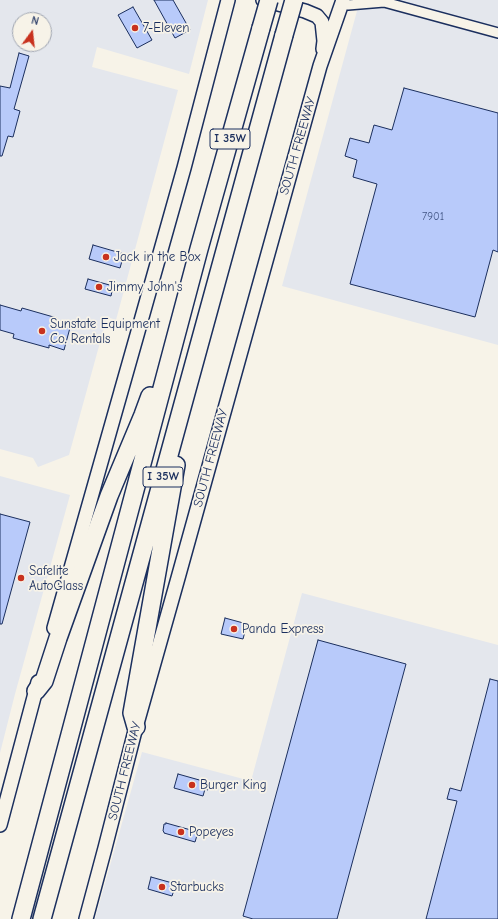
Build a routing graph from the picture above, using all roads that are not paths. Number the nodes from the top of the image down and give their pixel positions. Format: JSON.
{"nodes":[{"id":1,"x":228,"y":0,"type":"edge"},
{"id":2,"x":239,"y":0,"type":"edge"},
{"id":3,"x":263,"y":0,"type":"edge"},
{"id":4,"x":269,"y":0,"type":"edge"},
{"id":5,"x":294,"y":0,"type":"edge"},
{"id":6,"x":339,"y":1,"type":"edge"},
{"id":7,"x":382,"y":1,"type":"edge"},
{"id":8,"x":223,"y":21,"type":"junction"},
{"id":9,"x":498,"y":33,"type":"edge"},
{"id":10,"x":320,"y":66,"type":"junction"},
{"id":11,"x":199,"y":249,"type":"junction"},
{"id":12,"x":199,"y":343,"type":"junction"},
{"id":13,"x":36,"y":691,"type":"junction"},
{"id":14,"x":136,"y":727,"type":"junction"},
{"id":15,"x":0,"y":825,"type":"edge"},
{"id":16,"x":86,"y":917,"type":"edge"},
{"id":17,"x":21,"y":919,"type":"edge"},
{"id":18,"x":42,"y":919,"type":"edge"}],
"edges":[{"from":1,"to":8,"type":"main road"},
{"from":2,"to":8,"type":"main road"},
{"from":3,"to":10,"type":"main road"},
{"from":4,"to":11,"type":"highway","number":"I 35W","bridge":true},
{"from":5,"to":12,"type":"highway","number":"I 35W","bridge":true},
{"from":6,"to":7,"type":"street"},
{"from":6,"to":10,"type":"main road","name":"SOUTH FREEWAY"},
{"from":7,"to":9,"type":"street"},
{"from":8,"to":13,"type":"main road"},
{"from":10,"to":14,"type":"main road","name":"SOUTH FREEWAY"},
{"from":11,"to":13,"type":"highway"},
{"from":11,"to":17,"type":"highway","number":"I 35W"},
{"from":12,"to":14,"type":"highway"},
{"from":12,"to":18,"type":"highway","number":"I 35W"},
{"from":13,"to":15,"type":"main road"},
{"from":14,"to":16,"type":"main road","name":"SOUTH FREEWAY"}]}
